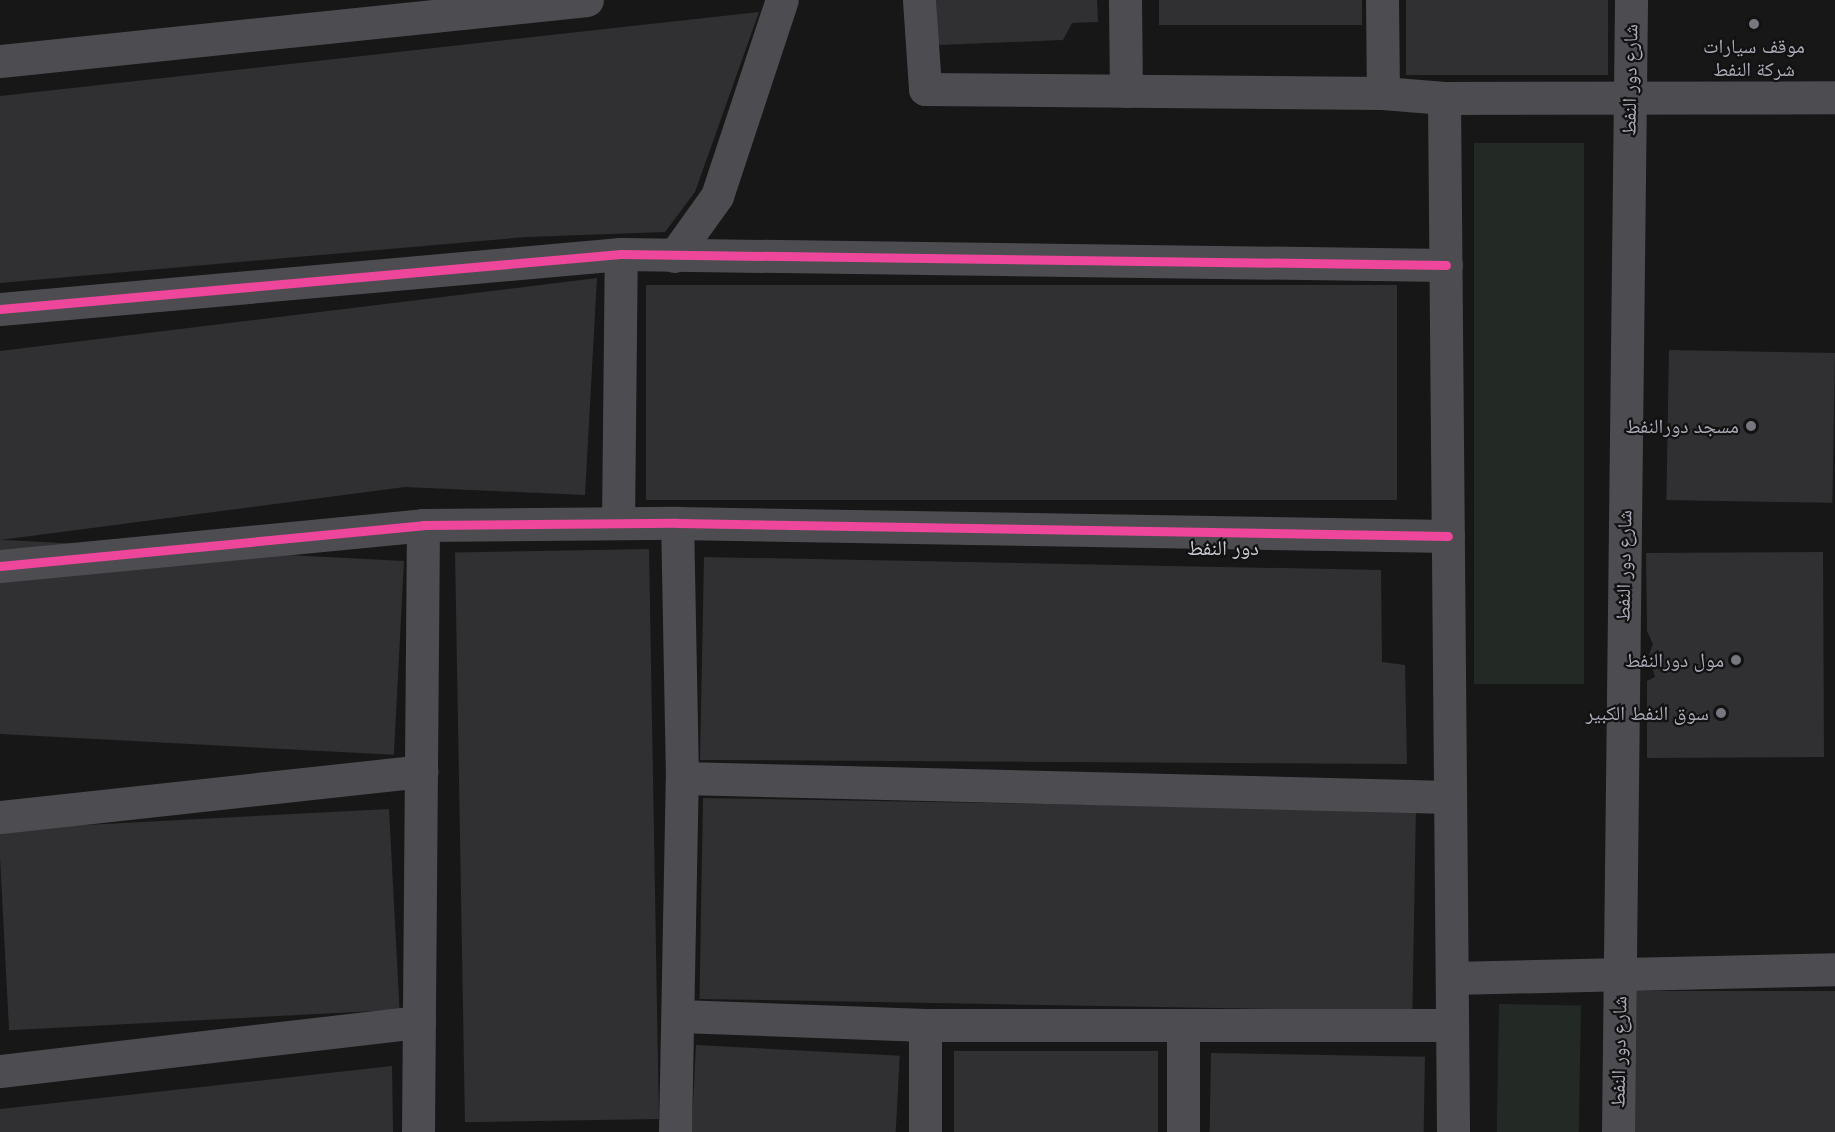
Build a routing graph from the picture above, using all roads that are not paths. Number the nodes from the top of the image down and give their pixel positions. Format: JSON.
{"nodes":[{"id":1,"x":587,"y":0,"type":"edge"},
{"id":2,"x":782,"y":0,"type":"edge"},
{"id":3,"x":919,"y":0,"type":"edge"},
{"id":4,"x":1125,"y":0,"type":"edge"},
{"id":5,"x":1382,"y":0,"type":"edge"},
{"id":6,"x":1631,"y":0,"type":"edge"},
{"id":7,"x":0,"y":61,"type":"edge"},
{"id":8,"x":1126,"y":91,"type":"junction"},
{"id":9,"x":1383,"y":93,"type":"junction"},
{"id":10,"x":1835,"y":97,"type":"edge"},
{"id":11,"x":1444,"y":98,"type":"junction"},
{"id":12,"x":1629,"y":99,"type":"junction"},
{"id":13,"x":621,"y":254,"type":"junction"},
{"id":14,"x":674,"y":256,"type":"junction"},
{"id":15,"x":1446,"y":265,"type":"junction"},
{"id":16,"x":0,"y":309,"type":"edge"},
{"id":17,"x":618,"y":523,"type":"junction"},
{"id":18,"x":677,"y":523,"type":"junction"},
{"id":19,"x":423,"y":525,"type":"junction"},
{"id":20,"x":1448,"y":536,"type":"junction"},
{"id":21,"x":0,"y":566,"type":"edge"},
{"id":22,"x":421,"y":771,"type":"junction"},
{"id":23,"x":682,"y":778,"type":"junction"},
{"id":24,"x":1450,"y":797,"type":"junction"},
{"id":25,"x":0,"y":817,"type":"edge"},
{"id":26,"x":1835,"y":969,"type":"edge"},
{"id":27,"x":1620,"y":975,"type":"junction"},
{"id":28,"x":1452,"y":978,"type":"junction"},
{"id":29,"x":679,"y":1016,"type":"junction"},
{"id":30,"x":419,"y":1022,"type":"junction"},
{"id":31,"x":925,"y":1025,"type":"junction"},
{"id":32,"x":1452,"y":1025,"type":"junction"},
{"id":33,"x":1183,"y":1026,"type":"junction"},
{"id":34,"x":0,"y":1071,"type":"edge"},
{"id":35,"x":418,"y":1132,"type":"edge"},
{"id":36,"x":675,"y":1132,"type":"edge"},
{"id":37,"x":925,"y":1132,"type":"edge"},
{"id":38,"x":1183,"y":1132,"type":"edge"},
{"id":39,"x":1453,"y":1132,"type":"edge"},
{"id":40,"x":1618,"y":1132,"type":"edge"}],
"edges":[{"from":1,"to":7,"type":"street"},
{"from":2,"to":14,"type":"street"},
{"from":3,"to":8,"type":"street"},
{"from":4,"to":8,"type":"street"},
{"from":5,"to":9,"type":"street"},
{"from":6,"to":12,"type":"street","name":"شارع دور النفط"},
{"from":8,"to":9,"type":"street"},
{"from":9,"to":11,"type":"street"},
{"from":10,"to":12,"type":"street"},
{"from":11,"to":12,"type":"street"},
{"from":11,"to":15,"type":"street"},
{"from":12,"to":27,"type":"street","name":"شارع دور النفط"},
{"from":13,"to":14,"type":"street"},
{"from":13,"to":16,"type":"street"},
{"from":13,"to":17,"type":"street"},
{"from":14,"to":15,"type":"street"},
{"from":15,"to":20,"type":"street"},
{"from":17,"to":18,"type":"street"},
{"from":17,"to":19,"type":"street"},
{"from":18,"to":20,"type":"street"},
{"from":18,"to":23,"type":"street"},
{"from":19,"to":21,"type":"street"},
{"from":19,"to":22,"type":"street"},
{"from":20,"to":24,"type":"street"},
{"from":22,"to":25,"type":"street"},
{"from":22,"to":30,"type":"street"},
{"from":23,"to":24,"type":"street"},
{"from":23,"to":29,"type":"street"},
{"from":24,"to":28,"type":"street"},
{"from":26,"to":27,"type":"street"},
{"from":27,"to":28,"type":"street"},
{"from":27,"to":40,"type":"street","name":"شارع دور النفط"},
{"from":28,"to":32,"type":"street"},
{"from":29,"to":31,"type":"street"},
{"from":29,"to":36,"type":"street"},
{"from":30,"to":34,"type":"street"},
{"from":30,"to":35,"type":"street"},
{"from":31,"to":33,"type":"street"},
{"from":31,"to":37,"type":"street"},
{"from":32,"to":33,"type":"street"},
{"from":32,"to":39,"type":"street"},
{"from":33,"to":38,"type":"street"}]}
